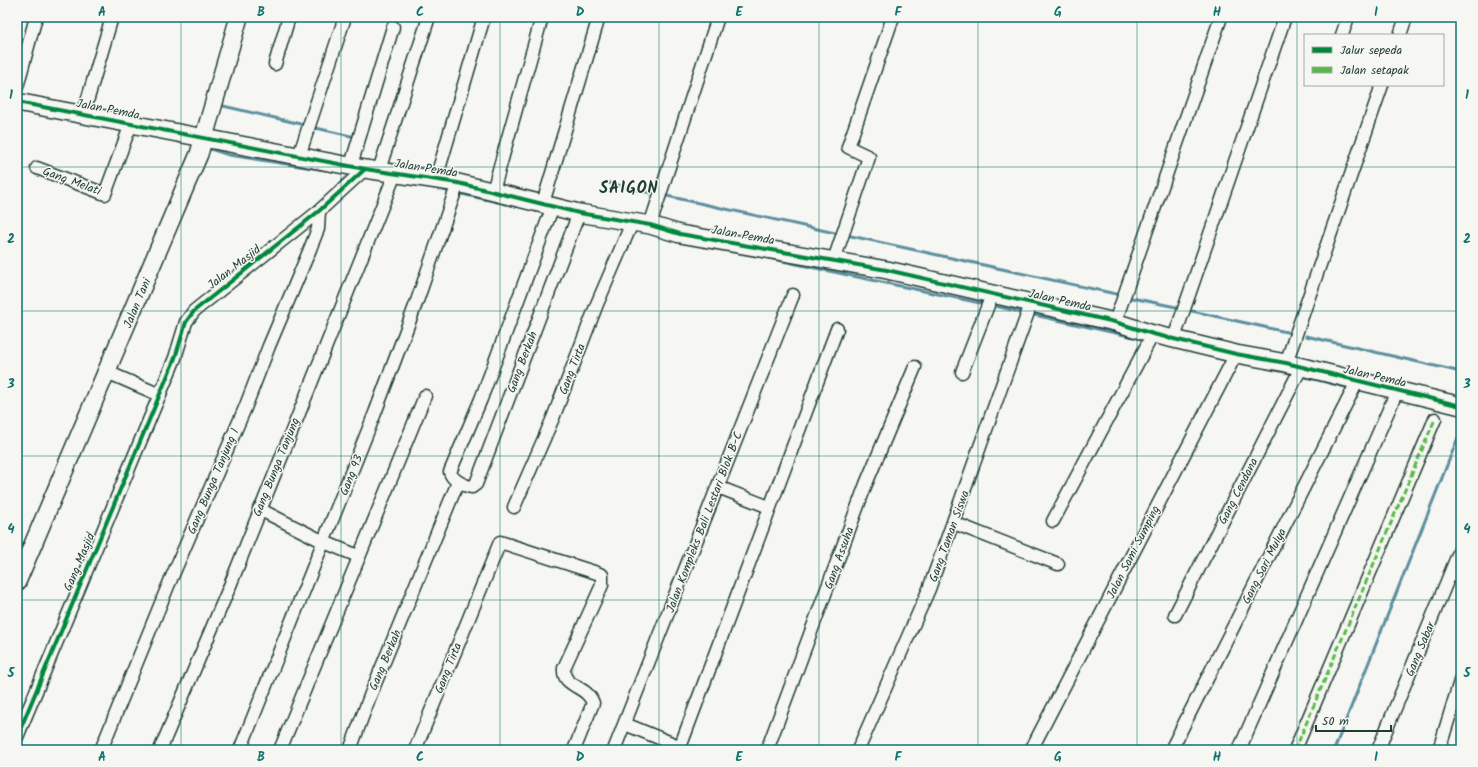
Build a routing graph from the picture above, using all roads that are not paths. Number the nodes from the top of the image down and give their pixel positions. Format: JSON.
{"nodes":[{"id":1,"x":36,"y":17,"type":"edge"},
{"id":2,"x":112,"y":17,"type":"edge"},
{"id":3,"x":239,"y":17,"type":"edge"},
{"id":4,"x":289,"y":17,"type":"edge"},
{"id":5,"x":345,"y":17,"type":"edge"},
{"id":6,"x":429,"y":17,"type":"edge"},
{"id":7,"x":484,"y":17,"type":"edge"},
{"id":8,"x":542,"y":17,"type":"edge"},
{"id":9,"x":598,"y":17,"type":"edge"},
{"id":10,"x":718,"y":17,"type":"edge"},
{"id":11,"x":893,"y":17,"type":"edge"},
{"id":12,"x":1221,"y":17,"type":"edge"},
{"id":13,"x":1284,"y":17,"type":"edge"},
{"id":14,"x":1348,"y":17,"type":"edge"},
{"id":15,"x":1406,"y":17,"type":"edge"},
{"id":16,"x":393,"y":27,"type":"dead end"},
{"id":17,"x":1342,"y":34,"type":"edge"},
{"id":18,"x":1400,"y":34,"type":"edge"},
{"id":19,"x":274,"y":64,"type":"dead end"},
{"id":20,"x":1382,"y":86,"type":"edge"},
{"id":21,"x":17,"y":87,"type":"edge"},
{"id":22,"x":17,"y":102,"type":"edge"},
{"id":23,"x":83,"y":115,"type":"junction"},
{"id":24,"x":132,"y":124,"type":"junction"},
{"id":25,"x":202,"y":145,"type":"junction"},
{"id":26,"x":298,"y":156,"type":"junction"},
{"id":27,"x":37,"y":168,"type":"dead end"},
{"id":28,"x":374,"y":174,"type":"junction"},
{"id":29,"x":436,"y":180,"type":"junction"},
{"id":30,"x":455,"y":190,"type":"junction"},
{"id":31,"x":493,"y":191,"type":"junction"},
{"id":32,"x":549,"y":209,"type":"junction"},
{"id":33,"x":319,"y":211,"type":"junction"},
{"id":34,"x":578,"y":216,"type":"junction"},
{"id":35,"x":650,"y":225,"type":"junction"},
{"id":36,"x":631,"y":226,"type":"junction"},
{"id":37,"x":834,"y":260,"type":"junction"},
{"id":38,"x":793,"y":295,"type":"dead end"},
{"id":39,"x":992,"y":295,"type":"junction"},
{"id":40,"x":1029,"y":312,"type":"junction"},
{"id":41,"x":1115,"y":322,"type":"junction"},
{"id":42,"x":837,"y":329,"type":"dead end"},
{"id":43,"x":1153,"y":334,"type":"junction"},
{"id":44,"x":1174,"y":338,"type":"junction"},
{"id":45,"x":1236,"y":354,"type":"junction"},
{"id":46,"x":1293,"y":366,"type":"junction"},
{"id":47,"x":915,"y":367,"type":"dead end"},
{"id":48,"x":107,"y":372,"type":"junction"},
{"id":49,"x":962,"y":372,"type":"dead end"},
{"id":50,"x":1357,"y":382,"type":"junction"},
{"id":51,"x":1397,"y":391,"type":"junction"},
{"id":52,"x":160,"y":395,"type":"junction"},
{"id":53,"x":424,"y":396,"type":"dead end"},
{"id":54,"x":1461,"y":406,"type":"edge"},
{"id":55,"x":1435,"y":419,"type":"dead end"},
{"id":56,"x":458,"y":482,"type":"junction"},
{"id":57,"x":718,"y":487,"type":"junction"},
{"id":58,"x":514,"y":507,"type":"dead end"},
{"id":59,"x":769,"y":507,"type":"junction"},
{"id":60,"x":259,"y":509,"type":"junction"},
{"id":61,"x":1053,"y":521,"type":"dead end"},
{"id":62,"x":954,"y":523,"type":"junction"},
{"id":63,"x":324,"y":542,"type":"junction"},
{"id":64,"x":1461,"y":547,"type":"edge"},
{"id":65,"x":358,"y":556,"type":"junction"},
{"id":66,"x":1058,"y":564,"type":"dead end"},
{"id":67,"x":17,"y":582,"type":"edge"},
{"id":68,"x":1175,"y":615,"type":"dead end"},
{"id":69,"x":1461,"y":678,"type":"edge"},
{"id":70,"x":625,"y":724,"type":"junction"},
{"id":71,"x":17,"y":737,"type":"edge"},
{"id":72,"x":680,"y":748,"type":"edge"},
{"id":73,"x":101,"y":750,"type":"edge"},
{"id":74,"x":160,"y":750,"type":"edge"},
{"id":75,"x":240,"y":750,"type":"edge"},
{"id":76,"x":280,"y":750,"type":"edge"},
{"id":77,"x":350,"y":750,"type":"edge"},
{"id":78,"x":416,"y":750,"type":"edge"},
{"id":79,"x":574,"y":750,"type":"edge"},
{"id":80,"x":614,"y":750,"type":"edge"},
{"id":81,"x":767,"y":750,"type":"edge"},
{"id":82,"x":858,"y":750,"type":"edge"},
{"id":83,"x":1031,"y":750,"type":"edge"},
{"id":84,"x":1171,"y":750,"type":"edge"},
{"id":85,"x":1239,"y":750,"type":"edge"},
{"id":86,"x":1295,"y":750,"type":"edge"},
{"id":87,"x":1378,"y":750,"type":"edge"},
{"id":88,"x":1438,"y":750,"type":"edge"}],
"edges":[{"from":1,"to":21,"type":"street"},
{"from":2,"to":23,"type":"street"},
{"from":3,"to":25,"type":"street","name":"Jalan Tani"},
{"from":4,"to":19,"type":"street"},
{"from":5,"to":26,"type":"street"},
{"from":6,"to":28,"type":"street"},
{"from":7,"to":29,"type":"street"},
{"from":8,"to":31,"type":"street"},
{"from":9,"to":32,"type":"street"},
{"from":10,"to":35,"type":"street"},
{"from":11,"to":37,"type":"street"},
{"from":12,"to":41,"type":"street"},
{"from":13,"to":44,"type":"street"},
{"from":14,"to":17,"type":"street"},
{"from":15,"to":18,"type":"street"},
{"from":16,"to":28,"type":"street"},
{"from":20,"to":46,"type":"street","name":"Gang Cendana"},
{"from":22,"to":23,"type":"street","name":"Jalan Pemda"},
{"from":23,"to":24,"type":"street","name":"Jalan Pemda"},
{"from":24,"to":25,"type":"street","name":"Jalan Pemda"},
{"from":24,"to":27,"type":"street","name":"Gang Melati"},
{"from":25,"to":26,"type":"street","name":"Jalan Pemda"},
{"from":25,"to":48,"type":"street","name":"Jalan Tani"},
{"from":26,"to":28,"type":"street","name":"Jalan Pemda"},
{"from":28,"to":29,"type":"street","name":"Jalan Pemda"},
{"from":28,"to":33,"type":"street","name":"Jalan Masjid"},
{"from":28,"to":60,"type":"street","name":"Gang Bunga Tanjung"},
{"from":29,"to":30,"type":"street","name":"Jalan Pemda"},
{"from":30,"to":31,"type":"street","name":"Jalan Pemda"},
{"from":30,"to":63,"type":"street","name":"Gang 93"},
{"from":31,"to":32,"type":"street","name":"Jalan Pemda"},
{"from":32,"to":34,"type":"street","name":"Jalan Pemda"},
{"from":32,"to":56,"type":"street"},
{"from":33,"to":52,"type":"street","name":"Jalan Masjid"},
{"from":33,"to":73,"type":"street","name":"Gang Bunga Tanjung 1"},
{"from":34,"to":36,"type":"street","name":"Jalan Pemda"},
{"from":34,"to":56,"type":"street","name":"Gang Berkah"},
{"from":35,"to":36,"type":"street","name":"Jalan Pemda"},
{"from":35,"to":37,"type":"street","name":"Jalan Pemda"},
{"from":36,"to":58,"type":"street","name":"Gang Tirta"},
{"from":37,"to":39,"type":"street","name":"Jalan Pemda"},
{"from":38,"to":57,"type":"street","name":"Jalan Kompleks Bali Lestari Blok B-C"},
{"from":39,"to":40,"type":"street","name":"Jalan Pemda"},
{"from":39,"to":49,"type":"street"},
{"from":40,"to":41,"type":"street","name":"Jalan Pemda"},
{"from":40,"to":62,"type":"street","name":"Gang Taman Siswa"},
{"from":41,"to":43,"type":"street","name":"Jalan Pemda"},
{"from":42,"to":59,"type":"street"},
{"from":43,"to":44,"type":"street","name":"Jalan Pemda"},
{"from":43,"to":61,"type":"street"},
{"from":44,"to":45,"type":"street","name":"Jalan Pemda"},
{"from":45,"to":46,"type":"street","name":"Jalan Pemda"},
{"from":45,"to":83,"type":"street","name":"Jalan Sami Sumping"},
{"from":46,"to":50,"type":"street","name":"Jalan Pemda"},
{"from":46,"to":68,"type":"street","name":"Gang Cendana"},
{"from":47,"to":81,"type":"street","name":"Gang Assuha"},
{"from":48,"to":52,"type":"street"},
{"from":48,"to":67,"type":"street","name":"Jalan Tani"},
{"from":50,"to":51,"type":"street","name":"Jalan Pemda"},
{"from":50,"to":84,"type":"street","name":"Gang Sari Mulya"},
{"from":51,"to":54,"type":"street","name":"Jalan Pemda"},
{"from":51,"to":85,"type":"street"},
{"from":52,"to":71,"type":"street","name":"Gang Masjid"},
{"from":53,"to":65,"type":"street"},
{"from":55,"to":86,"type":"street"},
{"from":56,"to":77,"type":"street","name":"Gang Berkah"},
{"from":57,"to":59,"type":"street"},
{"from":57,"to":70,"type":"street","name":"Jalan Kompleks Bali Lestari Blok B-C"},
{"from":59,"to":72,"type":"street"},
{"from":60,"to":63,"type":"street"},
{"from":60,"to":74,"type":"street","name":"Gang Bunga Tanjung"},
{"from":62,"to":66,"type":"street"},
{"from":62,"to":82,"type":"street","name":"Gang Taman Siswa"},
{"from":63,"to":65,"type":"street"},
{"from":63,"to":75,"type":"street","name":"Gang 93"},
{"from":64,"to":87,"type":"street","name":"Gang Sabar"},
{"from":65,"to":76,"type":"street"},
{"from":69,"to":88,"type":"street"},
{"from":70,"to":72,"type":"street"},
{"from":70,"to":80,"type":"street","name":"Jalan Kompleks Bali Lestari Blok B-C"},
{"from":78,"to":79,"type":"street","name":"Gang Tirta"}]}
